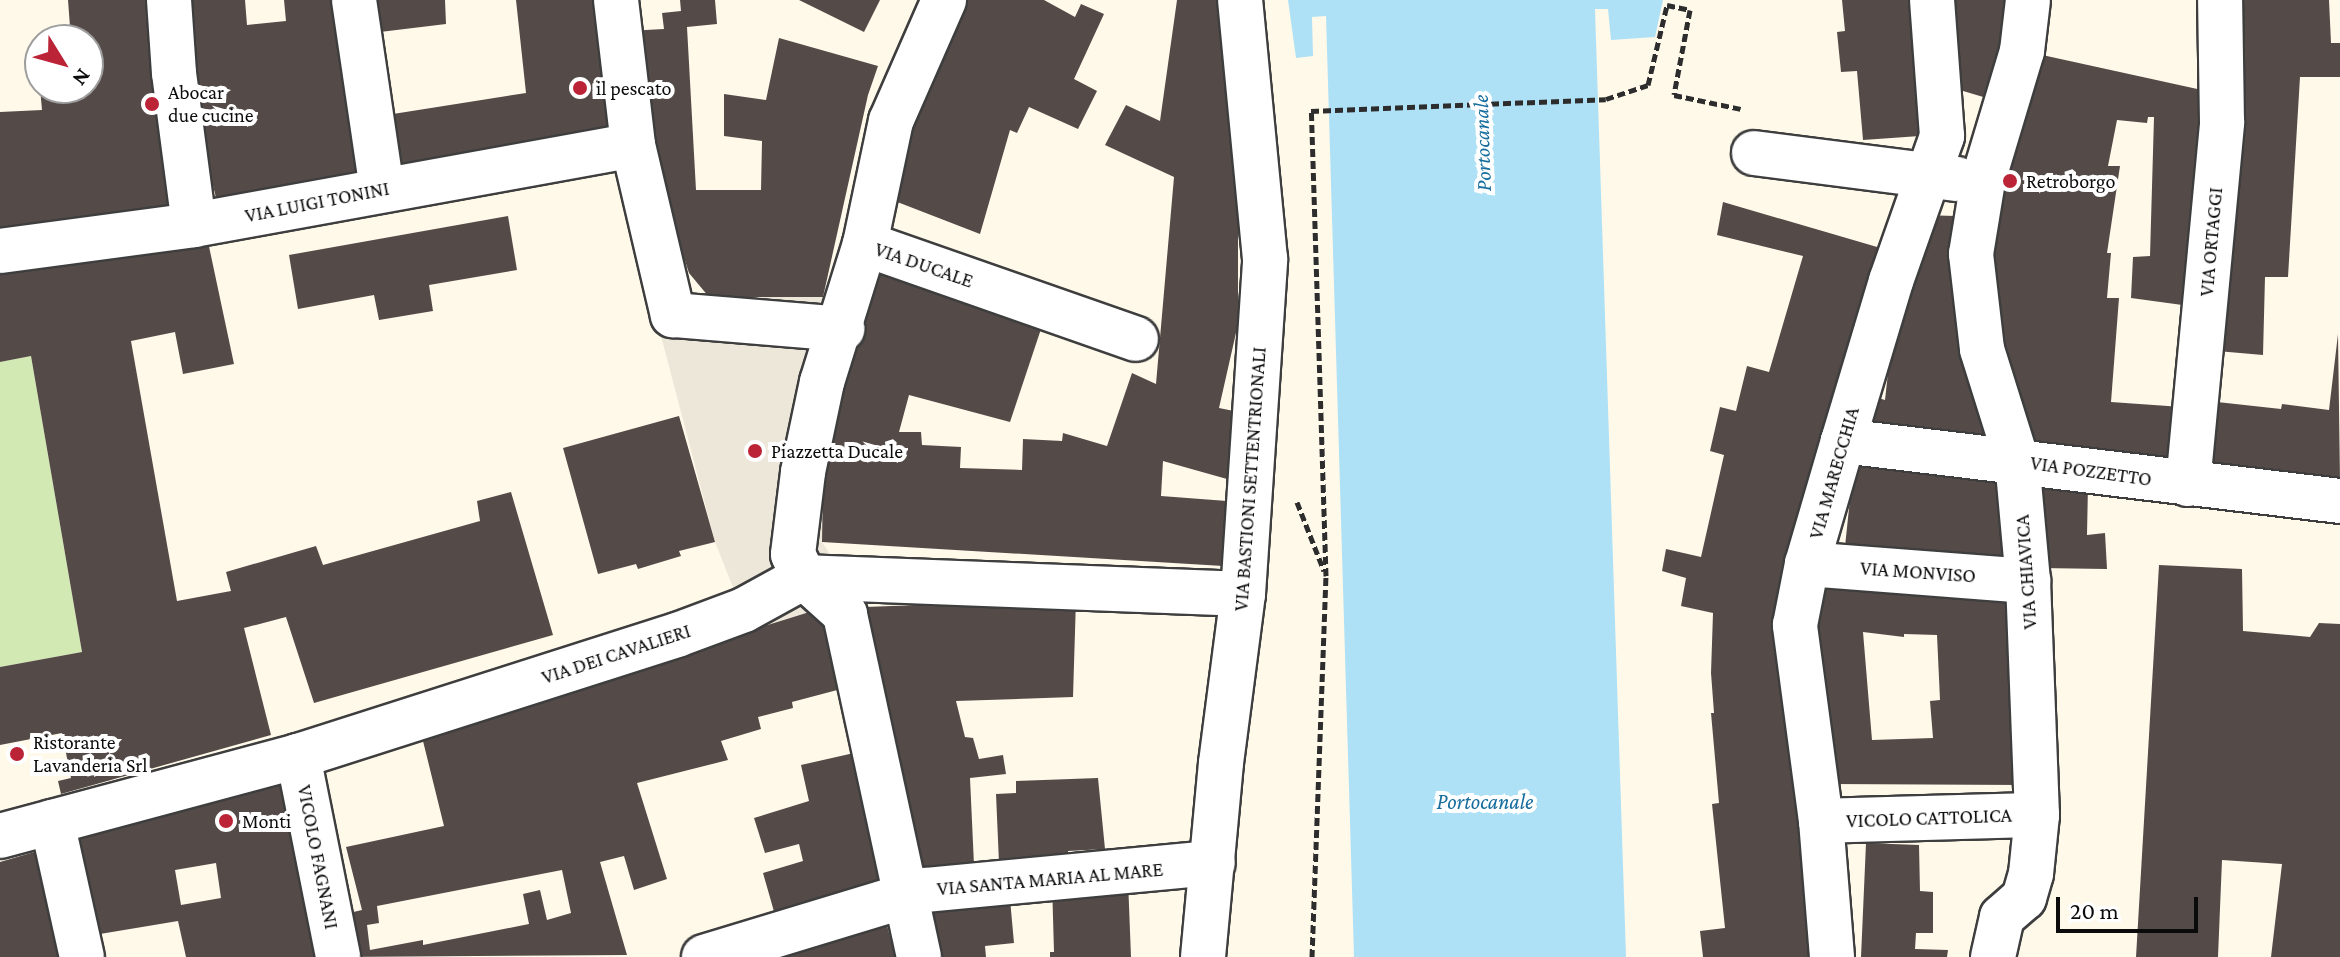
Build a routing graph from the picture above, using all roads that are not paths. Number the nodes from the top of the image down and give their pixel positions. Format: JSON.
{"nodes":[{"id":1,"x":169,"y":0,"type":"edge"},
{"id":2,"x":354,"y":0,"type":"edge"},
{"id":3,"x":616,"y":0,"type":"edge"},
{"id":4,"x":944,"y":0,"type":"edge"},
{"id":5,"x":1240,"y":0,"type":"edge"},
{"id":6,"x":1932,"y":0,"type":"edge"},
{"id":7,"x":2028,"y":0,"type":"edge"},
{"id":8,"x":2220,"y":0,"type":"edge"},
{"id":9,"x":633,"y":145,"type":"junction"},
{"id":10,"x":1754,"y":153,"type":"dead end"},
{"id":11,"x":1930,"y":176,"type":"junction"},
{"id":12,"x":1983,"y":181,"type":"junction"},
{"id":13,"x":382,"y":189,"type":"junction"},
{"id":14,"x":194,"y":225,"type":"junction"},
{"id":15,"x":865,"y":244,"type":"junction"},
{"id":16,"x":0,"y":251,"type":"edge"},
{"id":17,"x":842,"y":329,"type":"junction"},
{"id":18,"x":1136,"y":339,"type":"dead end"},
{"id":19,"x":1843,"y":441,"type":"junction"},
{"id":20,"x":2017,"y":461,"type":"junction"},
{"id":21,"x":2188,"y":484,"type":"junction"},
{"id":22,"x":2340,"y":501,"type":"edge"},
{"id":23,"x":1807,"y":564,"type":"junction"},
{"id":24,"x":804,"y":577,"type":"junction"},
{"id":25,"x":2028,"y":581,"type":"junction"},
{"id":26,"x":1243,"y":594,"type":"junction"},
{"id":27,"x":298,"y":756,"type":"junction"},
{"id":28,"x":2037,"y":815,"type":"junction"},
{"id":29,"x":1821,"y":821,"type":"junction"},
{"id":30,"x":52,"y":822,"type":"junction"},
{"id":31,"x":0,"y":836,"type":"edge"},
{"id":32,"x":1213,"y":863,"type":"junction"},
{"id":33,"x":908,"y":896,"type":"junction"},
{"id":34,"x":82,"y":957,"type":"edge"},
{"id":35,"x":338,"y":957,"type":"edge"},
{"id":36,"x":704,"y":957,"type":"edge"},
{"id":37,"x":919,"y":957,"type":"edge"},
{"id":38,"x":1203,"y":957,"type":"edge"},
{"id":39,"x":1832,"y":957,"type":"edge"},
{"id":40,"x":1993,"y":957,"type":"edge"}],
"edges":[{"from":1,"to":14,"type":"street"},
{"from":2,"to":13,"type":"street"},
{"from":3,"to":9,"type":"street"},
{"from":4,"to":15,"type":"street","name":"VIA DUCALE"},
{"from":5,"to":26,"type":"street","name":"VIA BASTIONI SETTENTRIONALI"},
{"from":6,"to":11,"type":"street","name":"VIA MARECCHIA"},
{"from":7,"to":12,"type":"street","name":"VIA CHIAVICA"},
{"from":8,"to":21,"type":"street","name":"VIA ORTAGGI"},
{"from":9,"to":13,"type":"street","name":"VIA LUIGI TONINI"},
{"from":9,"to":17,"type":"street"},
{"from":10,"to":11,"type":"street"},
{"from":11,"to":12,"type":"street"},
{"from":11,"to":19,"type":"street","name":"VIA MARECCHIA"},
{"from":12,"to":20,"type":"street","name":"VIA CHIAVICA"},
{"from":13,"to":14,"type":"street","name":"VIA LUIGI TONINI"},
{"from":14,"to":16,"type":"street","name":"VIA LUIGI TONINI"},
{"from":15,"to":17,"type":"street"},
{"from":15,"to":18,"type":"street","name":"VIA DUCALE"},
{"from":17,"to":24,"type":"street"},
{"from":19,"to":20,"type":"street","name":"VIA POZZETTO"},
{"from":19,"to":23,"type":"street","name":"VIA MARECCHIA"},
{"from":20,"to":21,"type":"street","name":"VIA POZZETTO"},
{"from":20,"to":25,"type":"street","name":"VIA CHIAVICA"},
{"from":21,"to":22,"type":"street","name":"VIA POZZETTO"},
{"from":23,"to":25,"type":"street","name":"VIA MONVISO"},
{"from":23,"to":29,"type":"street","name":"VIA MARECCHIA"},
{"from":24,"to":26,"type":"street"},
{"from":24,"to":27,"type":"street","name":"VIA DEI CAVALIERI"},
{"from":24,"to":33,"type":"street"},
{"from":25,"to":28,"type":"street","name":"VIA CHIAVICA"},
{"from":26,"to":32,"type":"street","name":"VIA BASTIONI SETTENTRIONALI"},
{"from":27,"to":30,"type":"street","name":"VIA DEI CAVALIERI"},
{"from":27,"to":35,"type":"street","name":"VICOLO FAGNANI"},
{"from":28,"to":29,"type":"street","name":"VICOLO CATTOLICA"},
{"from":28,"to":40,"type":"street","name":"VIA CHIAVICA"},
{"from":29,"to":39,"type":"street","name":"VIA MARECCHIA"},
{"from":30,"to":31,"type":"street","name":"VIA DEI CAVALIERI"},
{"from":30,"to":34,"type":"street"},
{"from":32,"to":33,"type":"street","name":"VIA SANTA MARIA AL MARE"},
{"from":32,"to":38,"type":"street","name":"VIA BASTIONI SETTENTRIONALI"},
{"from":33,"to":36,"type":"street","name":"VIA SANTA MARIA AL MARE"},
{"from":33,"to":37,"type":"street"}]}
